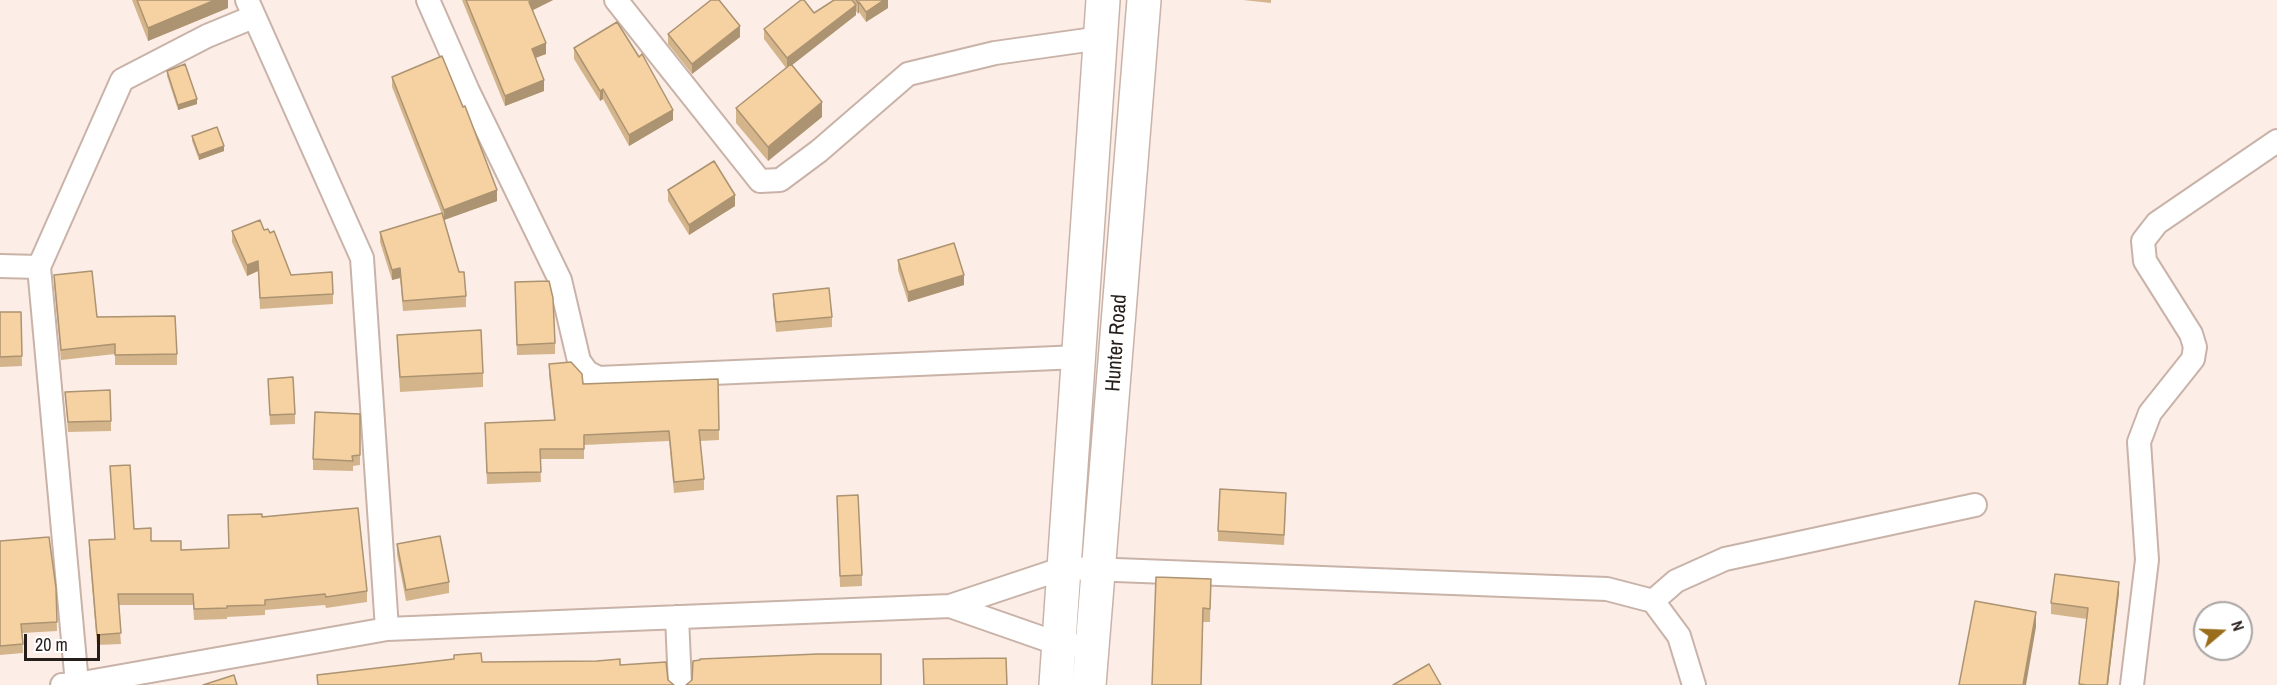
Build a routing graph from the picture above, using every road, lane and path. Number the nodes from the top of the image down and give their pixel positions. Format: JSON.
{"nodes":[{"id":1,"x":428,"y":0,"type":"edge"},
{"id":2,"x":616,"y":0,"type":"edge"},
{"id":3,"x":1103,"y":0,"type":"edge"},
{"id":4,"x":1144,"y":0,"type":"edge"},
{"id":5,"x":250,"y":8,"type":"edge"},
{"id":6,"x":1101,"y":38,"type":"junction"},
{"id":7,"x":2277,"y":141,"type":"edge"},
{"id":8,"x":0,"y":266,"type":"edge"},
{"id":9,"x":39,"y":267,"type":"junction"},
{"id":10,"x":1079,"y":357,"type":"junction"},
{"id":11,"x":1975,"y":505,"type":"dead end"},
{"id":12,"x":1064,"y":568,"type":"junction"},
{"id":13,"x":1100,"y":569,"type":"junction"},
{"id":14,"x":1653,"y":601,"type":"junction"},
{"id":15,"x":950,"y":606,"type":"junction"},
{"id":16,"x":677,"y":617,"type":"junction"},
{"id":17,"x":387,"y":629,"type":"junction"},
{"id":18,"x":1059,"y":644,"type":"junction"},
{"id":19,"x":1093,"y":647,"type":"junction"},
{"id":20,"x":70,"y":685,"type":"edge"},
{"id":21,"x":680,"y":685,"type":"edge"},
{"id":22,"x":1056,"y":685,"type":"edge"},
{"id":23,"x":1089,"y":685,"type":"edge"},
{"id":24,"x":1694,"y":685,"type":"edge"},
{"id":25,"x":2132,"y":685,"type":"edge"}],
"edges":[{"from":1,"to":10,"type":"street"},
{"from":2,"to":6,"type":"street"},
{"from":3,"to":6,"type":"main road","name":"Hunter Road"},
{"from":4,"to":13,"type":"main road","name":"Hunter Road"},
{"from":5,"to":9,"type":"street"},
{"from":5,"to":17,"type":"street"},
{"from":6,"to":10,"type":"main road","name":"Hunter Road"},
{"from":7,"to":25,"type":"street"},
{"from":8,"to":9,"type":"street"},
{"from":9,"to":20,"type":"street"},
{"from":10,"to":12,"type":"main road","name":"Hunter Road"},
{"from":11,"to":14,"type":"street"},
{"from":12,"to":13,"type":"street"},
{"from":12,"to":15,"type":"street"},
{"from":12,"to":18,"type":"main road","name":"Hunter Road"},
{"from":13,"to":14,"type":"street"},
{"from":13,"to":19,"type":"main road","name":"Hunter Road"},
{"from":14,"to":24,"type":"street"},
{"from":15,"to":16,"type":"street"},
{"from":15,"to":18,"type":"street"},
{"from":16,"to":17,"type":"street"},
{"from":16,"to":21,"type":"street"},
{"from":17,"to":20,"type":"street"},
{"from":18,"to":19,"type":"street"},
{"from":18,"to":22,"type":"main road","name":"Hunter Road"},
{"from":19,"to":23,"type":"main road","name":"Hunter Road"}]}
